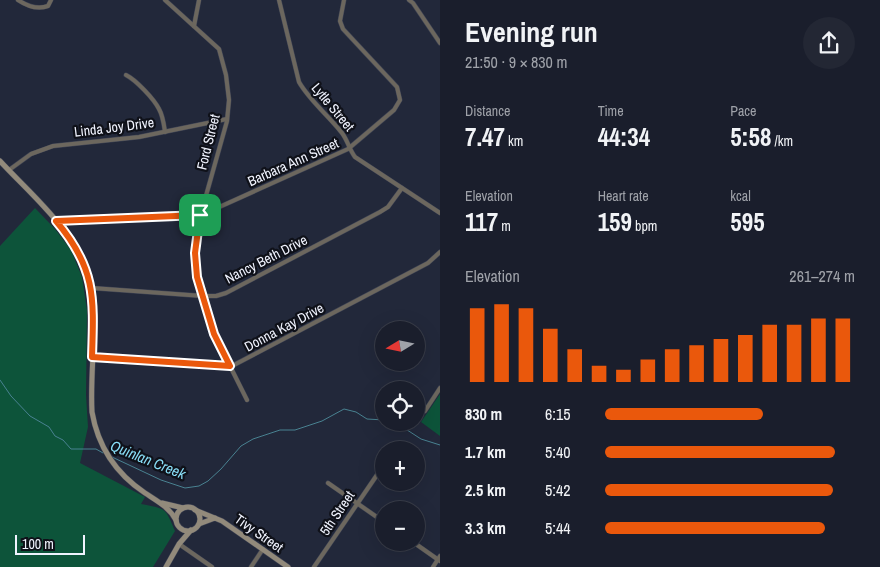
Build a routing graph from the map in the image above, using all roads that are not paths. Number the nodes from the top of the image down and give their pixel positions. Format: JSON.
{"nodes":[{"id":1,"x":18,"y":0,"type":"edge"},
{"id":2,"x":50,"y":0,"type":"edge"},
{"id":3,"x":165,"y":0,"type":"edge"},
{"id":4,"x":199,"y":0,"type":"edge"},
{"id":5,"x":279,"y":0,"type":"edge"},
{"id":6,"x":344,"y":0,"type":"edge"},
{"id":7,"x":409,"y":0,"type":"edge"},
{"id":8,"x":194,"y":26,"type":"junction"},
{"id":9,"x":440,"y":43,"type":"edge"},
{"id":10,"x":126,"y":75,"type":"dead end"},
{"id":11,"x":227,"y":119,"type":"junction"},
{"id":12,"x":165,"y":132,"type":"junction"},
{"id":13,"x":350,"y":148,"type":"junction"},
{"id":14,"x":0,"y":161,"type":"edge"},
{"id":15,"x":9,"y":170,"type":"junction"},
{"id":16,"x":402,"y":188,"type":"junction"},
{"id":17,"x":440,"y":214,"type":"edge"},
{"id":18,"x":200,"y":215,"type":"junction"},
{"id":19,"x":56,"y":221,"type":"junction"},
{"id":20,"x":440,"y":252,"type":"edge"},
{"id":21,"x":92,"y":288,"type":"junction"},
{"id":22,"x":203,"y":296,"type":"junction"},
{"id":23,"x":92,"y":357,"type":"junction"},
{"id":24,"x":230,"y":366,"type":"junction"},
{"id":25,"x":440,"y":388,"type":"edge"},
{"id":26,"x":247,"y":400,"type":"dead end"},
{"id":27,"x":425,"y":411,"type":"dead end"},
{"id":28,"x":375,"y":478,"type":"edge"},
{"id":29,"x":328,"y":483,"type":"dead end"},
{"id":30,"x":162,"y":503,"type":"junction"},
{"id":31,"x":358,"y":504,"type":"junction"},
{"id":32,"x":184,"y":508,"type":"junction"},
{"id":33,"x":195,"y":510,"type":"junction"},
{"id":34,"x":375,"y":516,"type":"edge"},
{"id":35,"x":216,"y":518,"type":"junction"},
{"id":36,"x":176,"y":520,"type":"junction"},
{"id":37,"x":198,"y":524,"type":"junction"},
{"id":38,"x":180,"y":527,"type":"junction"},
{"id":39,"x":192,"y":530,"type":"junction"},
{"id":40,"x":179,"y":544,"type":"junction"},
{"id":41,"x":263,"y":549,"type":"junction"},
{"id":42,"x":425,"y":550,"type":"edge"},
{"id":43,"x":439,"y":559,"type":"edge"},
{"id":44,"x":166,"y":567,"type":"edge"},
{"id":45,"x":212,"y":567,"type":"edge"},
{"id":46,"x":251,"y":567,"type":"edge"},
{"id":47,"x":288,"y":567,"type":"edge"},
{"id":48,"x":314,"y":567,"type":"edge"},
{"id":49,"x":432,"y":567,"type":"edge"}],
"edges":[{"from":1,"to":2,"type":"street"},
{"from":3,"to":8,"type":"street","name":"Ford Street"},
{"from":4,"to":8,"type":"street"},
{"from":5,"to":13,"type":"street","name":"Lytle Street"},
{"from":6,"to":13,"type":"street","name":"Barbara Ann Street"},
{"from":7,"to":9,"type":"street"},
{"from":8,"to":11,"type":"street","name":"Ford Street"},
{"from":10,"to":12,"type":"street"},
{"from":11,"to":12,"type":"street","name":"Linda Joy Drive"},
{"from":11,"to":18,"type":"street","name":"Ford Street"},
{"from":12,"to":15,"type":"street","name":"Linda Joy Drive"},
{"from":13,"to":16,"type":"street","name":"Lytle Street"},
{"from":13,"to":18,"type":"street","name":"Barbara Ann Street"},
{"from":14,"to":15,"type":"main road"},
{"from":15,"to":19,"type":"main road"},
{"from":16,"to":17,"type":"street","name":"Lytle Street"},
{"from":16,"to":22,"type":"street","name":"Nancy Beth Drive"},
{"from":18,"to":19,"type":"street","name":"Barbara Ann Street"},
{"from":18,"to":22,"type":"street","name":"Ford Street"},
{"from":19,"to":21,"type":"main road"},
{"from":20,"to":24,"type":"street","name":"Donna Kay Drive"},
{"from":21,"to":22,"type":"street","name":"Nancy Beth Drive"},
{"from":21,"to":23,"type":"main road"},
{"from":22,"to":24,"type":"street","name":"Ford Street"},
{"from":23,"to":24,"type":"street","name":"Donna Kay Drive"},
{"from":23,"to":30,"type":"main road"},
{"from":24,"to":26,"type":"street","name":"Ford Street"},
{"from":25,"to":27,"type":"street"},
{"from":28,"to":31,"type":"street","name":"5th Street"},
{"from":29,"to":31,"type":"street"},
{"from":30,"to":32,"type":"main road"},
{"from":30,"to":36,"type":"main road"},
{"from":31,"to":34,"type":"street"},
{"from":31,"to":48,"type":"street","name":"5th Street"},
{"from":32,"to":33,"type":"main road"},
{"from":32,"to":36,"type":"main road"},
{"from":33,"to":35,"type":"main road","name":"Tivy Street"},
{"from":33,"to":37,"type":"main road"},
{"from":35,"to":37,"type":"main road","name":"Tivy Street"},
{"from":35,"to":41,"type":"main road","name":"Tivy Street"},
{"from":36,"to":38,"type":"main road"},
{"from":37,"to":39,"type":"main road"},
{"from":38,"to":39,"type":"main road"},
{"from":38,"to":40,"type":"main road"},
{"from":39,"to":40,"type":"main road"},
{"from":40,"to":44,"type":"main road"},
{"from":40,"to":45,"type":"street"},
{"from":41,"to":46,"type":"street"},
{"from":41,"to":47,"type":"main road","name":"Tivy Street"},
{"from":42,"to":43,"type":"street"},
{"from":43,"to":49,"type":"street"}]}
